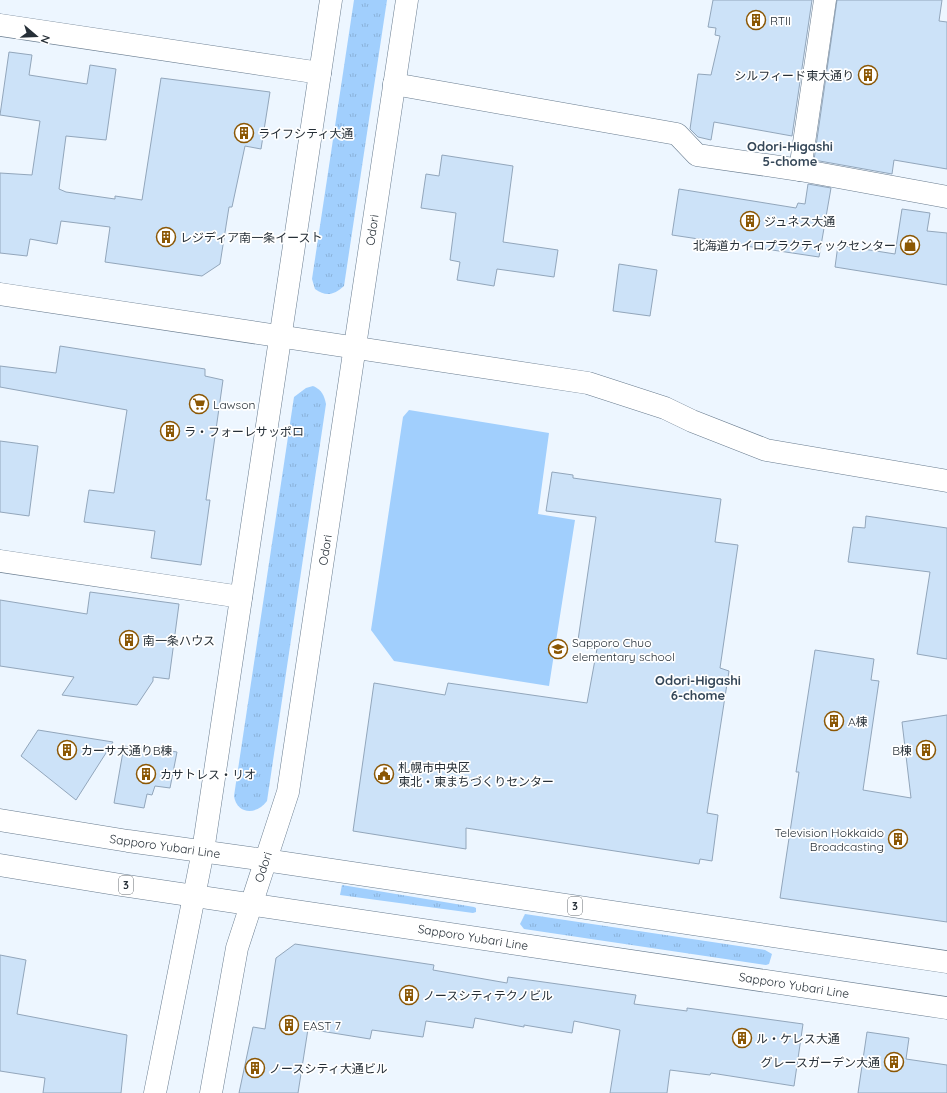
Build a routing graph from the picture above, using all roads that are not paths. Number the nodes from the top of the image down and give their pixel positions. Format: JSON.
{"nodes":[{"id":1,"x":331,"y":0,"type":"edge"},
{"id":2,"x":407,"y":0,"type":"edge"},
{"id":3,"x":825,"y":0,"type":"edge"},
{"id":4,"x":0,"y":25,"type":"edge"},
{"id":5,"x":320,"y":74,"type":"junction"},
{"id":6,"x":394,"y":84,"type":"junction"},
{"id":7,"x":800,"y":170,"type":"junction"},
{"id":8,"x":947,"y":197,"type":"edge"},
{"id":9,"x":0,"y":294,"type":"edge"},
{"id":10,"x":282,"y":335,"type":"junction"},
{"id":11,"x":355,"y":346,"type":"junction"},
{"id":12,"x":947,"y":481,"type":"edge"},
{"id":13,"x":0,"y":561,"type":"edge"},
{"id":14,"x":241,"y":597,"type":"junction"},
{"id":15,"x":0,"y":820,"type":"edge"},
{"id":16,"x":203,"y":851,"type":"junction"},
{"id":17,"x":265,"y":860,"type":"junction"},
{"id":18,"x":0,"y":865,"type":"edge"},
{"id":19,"x":196,"y":894,"type":"junction"},
{"id":20,"x":252,"y":903,"type":"junction"},
{"id":21,"x":947,"y":962,"type":"edge"},
{"id":22,"x":947,"y":1008,"type":"edge"},
{"id":23,"x":156,"y":1093,"type":"edge"},
{"id":24,"x":211,"y":1093,"type":"edge"}],
"edges":[{"from":1,"to":5,"type":"street"},
{"from":2,"to":6,"type":"street","name":"Odori"},
{"from":3,"to":7,"type":"street"},
{"from":4,"to":5,"type":"street"},
{"from":5,"to":10,"type":"street"},
{"from":6,"to":7,"type":"street"},
{"from":6,"to":11,"type":"street","name":"Odori"},
{"from":7,"to":8,"type":"street"},
{"from":9,"to":10,"type":"street"},
{"from":10,"to":11,"type":"street"},
{"from":10,"to":14,"type":"street"},
{"from":11,"to":12,"type":"street"},
{"from":11,"to":17,"type":"street","name":"Odori"},
{"from":13,"to":14,"type":"street"},
{"from":14,"to":16,"type":"street"},
{"from":15,"to":16,"type":"street","name":"Sapporo Yubari Line","number":"3"},
{"from":16,"to":17,"type":"street","name":"Sapporo Yubari Line","number":"3"},
{"from":16,"to":19,"type":"street"},
{"from":17,"to":20,"type":"street","name":"Odori"},
{"from":17,"to":21,"type":"street","name":"Sapporo Yubari Line","number":"3"},
{"from":18,"to":19,"type":"street","name":"Sapporo Yubari Line","number":"3"},
{"from":19,"to":20,"type":"street","name":"Sapporo Yubari Line","number":"3"},
{"from":19,"to":23,"type":"street"},
{"from":20,"to":22,"type":"street","name":"Sapporo Yubari Line","number":"3"},
{"from":20,"to":24,"type":"street","name":"Odori"}]}
